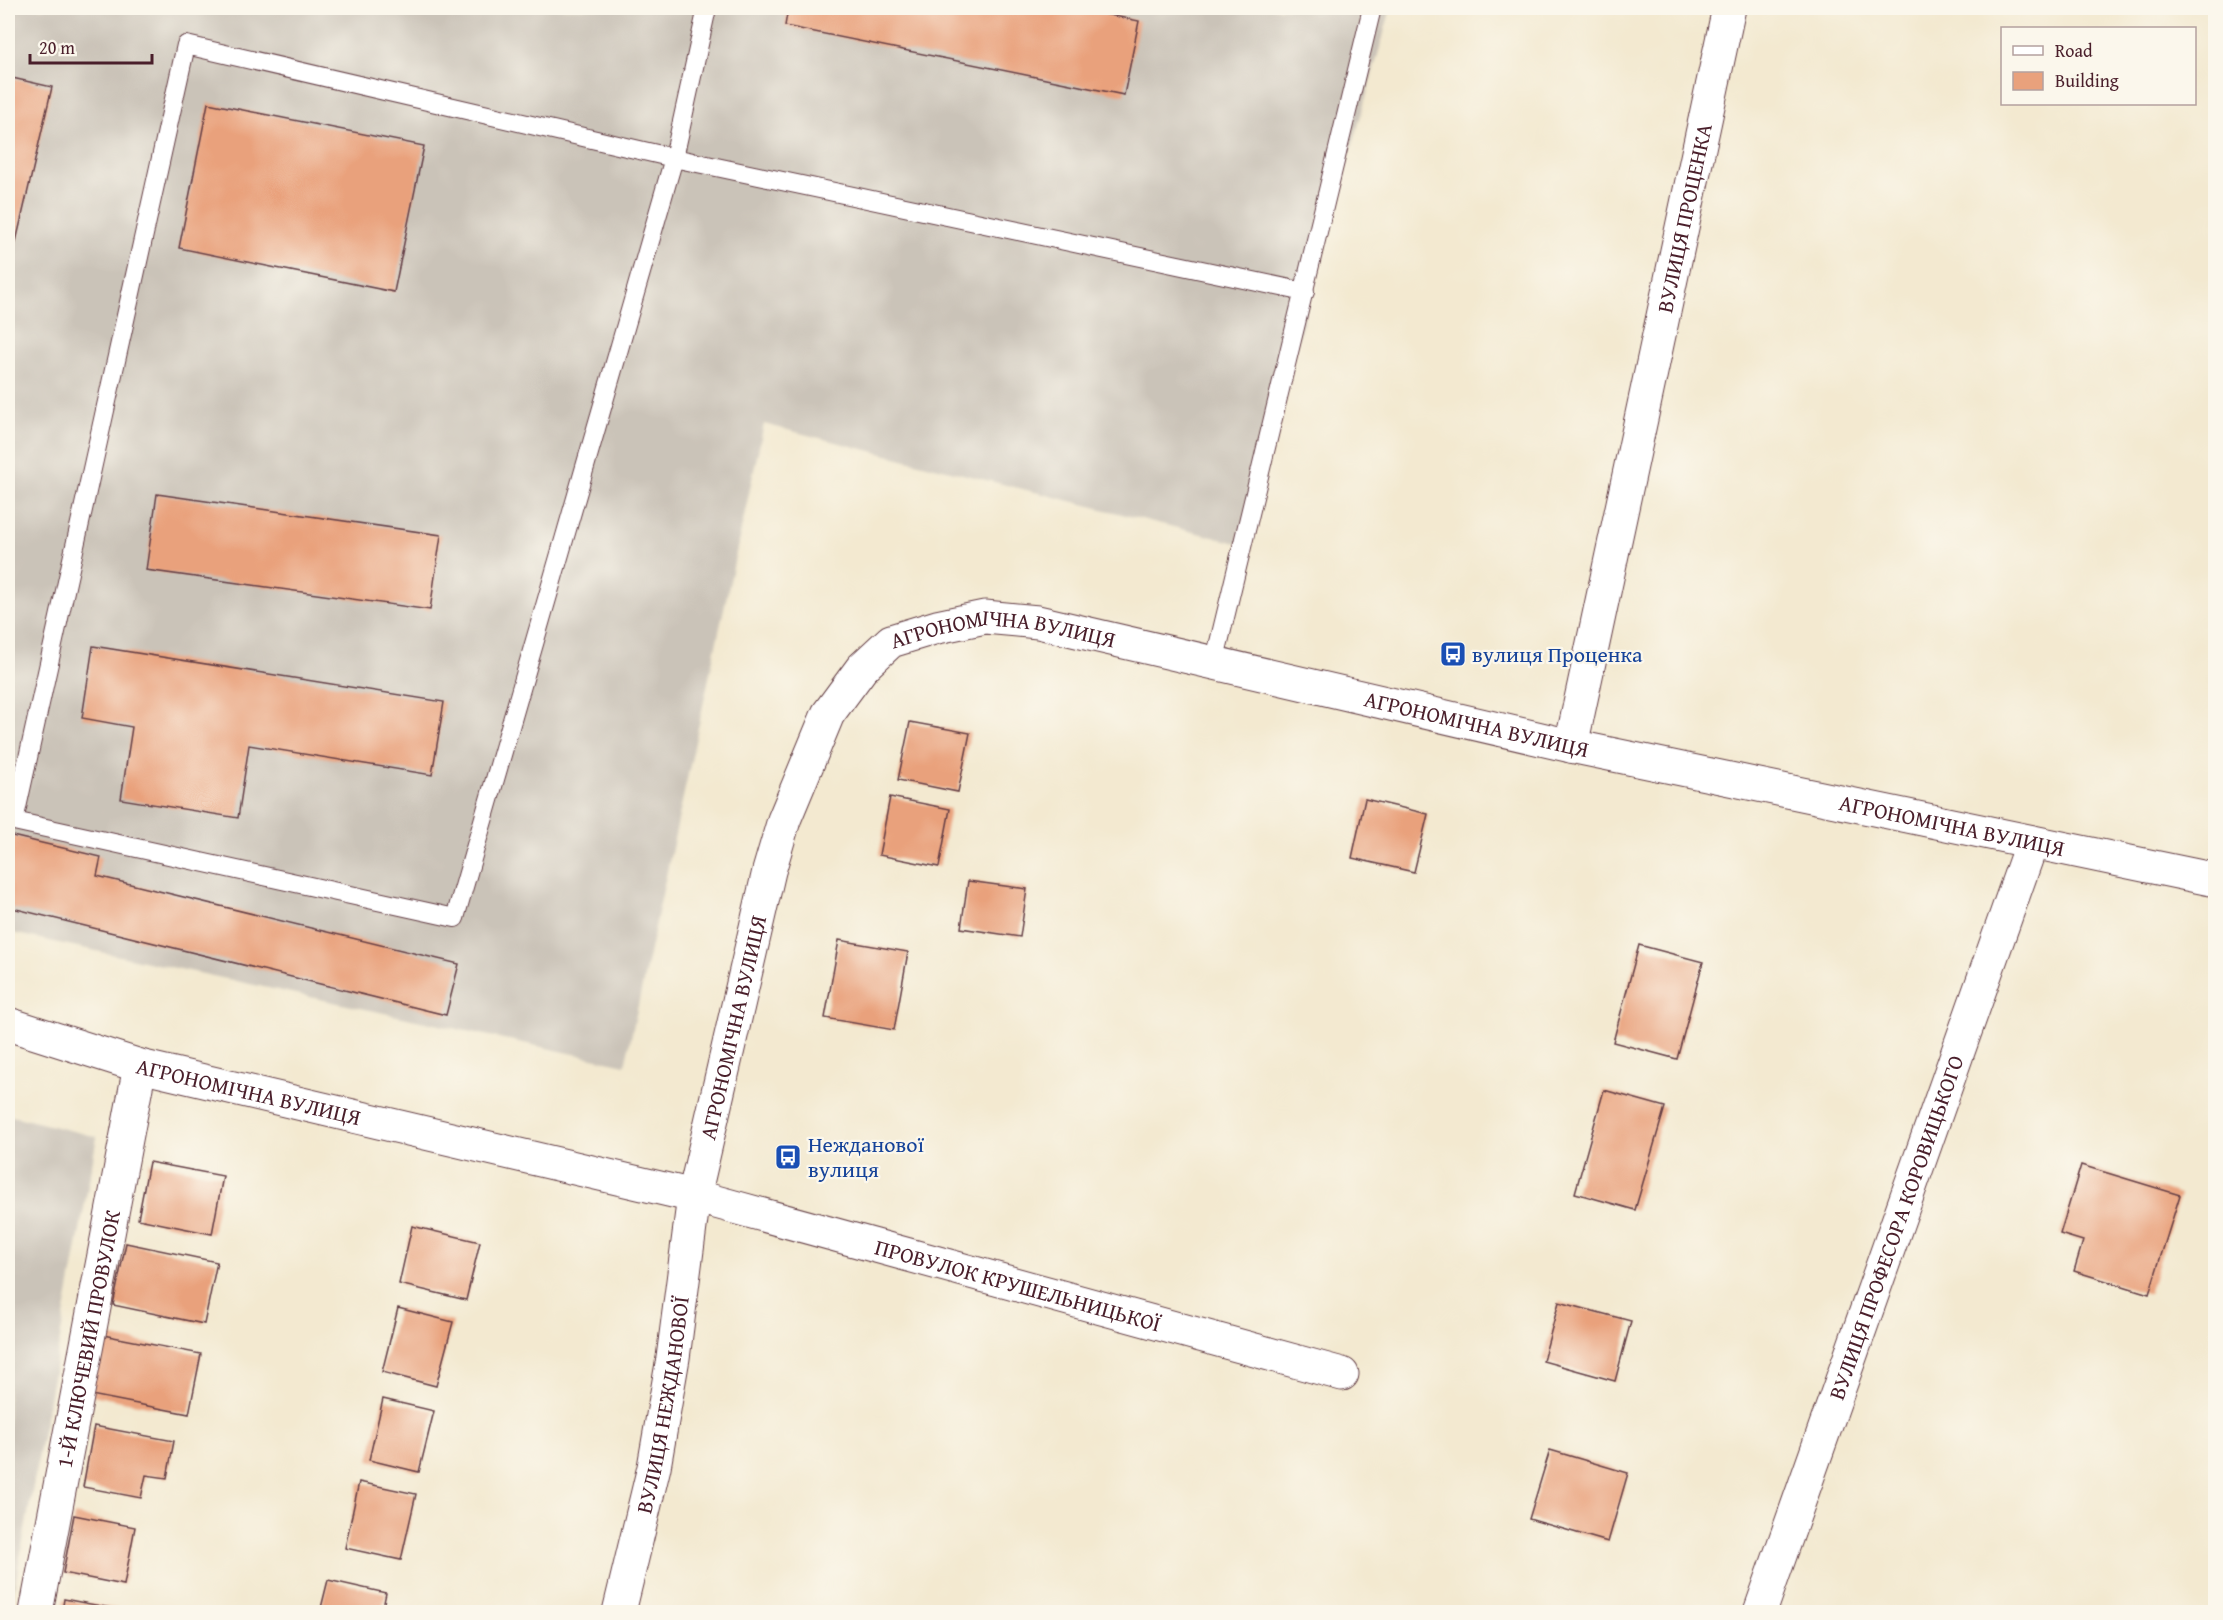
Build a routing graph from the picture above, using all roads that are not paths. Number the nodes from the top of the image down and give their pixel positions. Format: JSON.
{"nodes":[{"id":1,"x":707,"y":8,"type":"edge"},
{"id":2,"x":1372,"y":8,"type":"edge"},
{"id":3,"x":1729,"y":8,"type":"edge"},
{"id":4,"x":674,"y":158,"type":"junction"},
{"id":5,"x":1305,"y":292,"type":"junction"},
{"id":6,"x":1214,"y":663,"type":"junction"},
{"id":7,"x":1571,"y":747,"type":"junction"},
{"id":8,"x":2032,"y":842,"type":"junction"},
{"id":9,"x":2216,"y":880,"type":"edge"},
{"id":10,"x":8,"y":1024,"type":"edge"},
{"id":11,"x":140,"y":1066,"type":"junction"},
{"id":12,"x":694,"y":1197,"type":"junction"},
{"id":13,"x":1342,"y":1374,"type":"dead end"},
{"id":14,"x":36,"y":1612,"type":"edge"},
{"id":15,"x":619,"y":1612,"type":"edge"},
{"id":16,"x":1760,"y":1612,"type":"edge"}],
"edges":[{"from":1,"to":4,"type":"lane"},
{"from":2,"to":5,"type":"lane"},
{"from":3,"to":7,"type":"street","name":"ВУЛИЦЯ ПРОЦЕНКА"},
{"from":4,"to":4,"type":"lane"},
{"from":4,"to":5,"type":"lane"},
{"from":5,"to":6,"type":"lane"},
{"from":6,"to":7,"type":"street","name":"АГРОНОМІЧНА ВУЛИЦЯ"},
{"from":6,"to":12,"type":"street","name":"АГРОНОМІЧНА ВУЛИЦЯ"},
{"from":7,"to":8,"type":"street","name":"АГРОНОМІЧНА ВУЛИЦЯ"},
{"from":8,"to":9,"type":"street","name":"АГРОНОМІЧНА ВУЛИЦЯ"},
{"from":8,"to":16,"type":"street","name":"ВУЛИЦЯ ПРОФЕСОРА КОРОВИЦЬКОГО"},
{"from":10,"to":11,"type":"street","name":"АГРОНОМІЧНА ВУЛИЦЯ"},
{"from":11,"to":12,"type":"street","name":"АГРОНОМІЧНА ВУЛИЦЯ"},
{"from":11,"to":14,"type":"street","name":"1-Й КЛЮЧЕВИЙ ПРОВУЛОК"},
{"from":12,"to":13,"type":"street","name":"ПРОВУЛОК КРУШЕЛЬНИЦЬКОЇ"},
{"from":12,"to":15,"type":"street","name":"ВУЛИЦЯ НЕЖДАНОВОЇ"}]}
